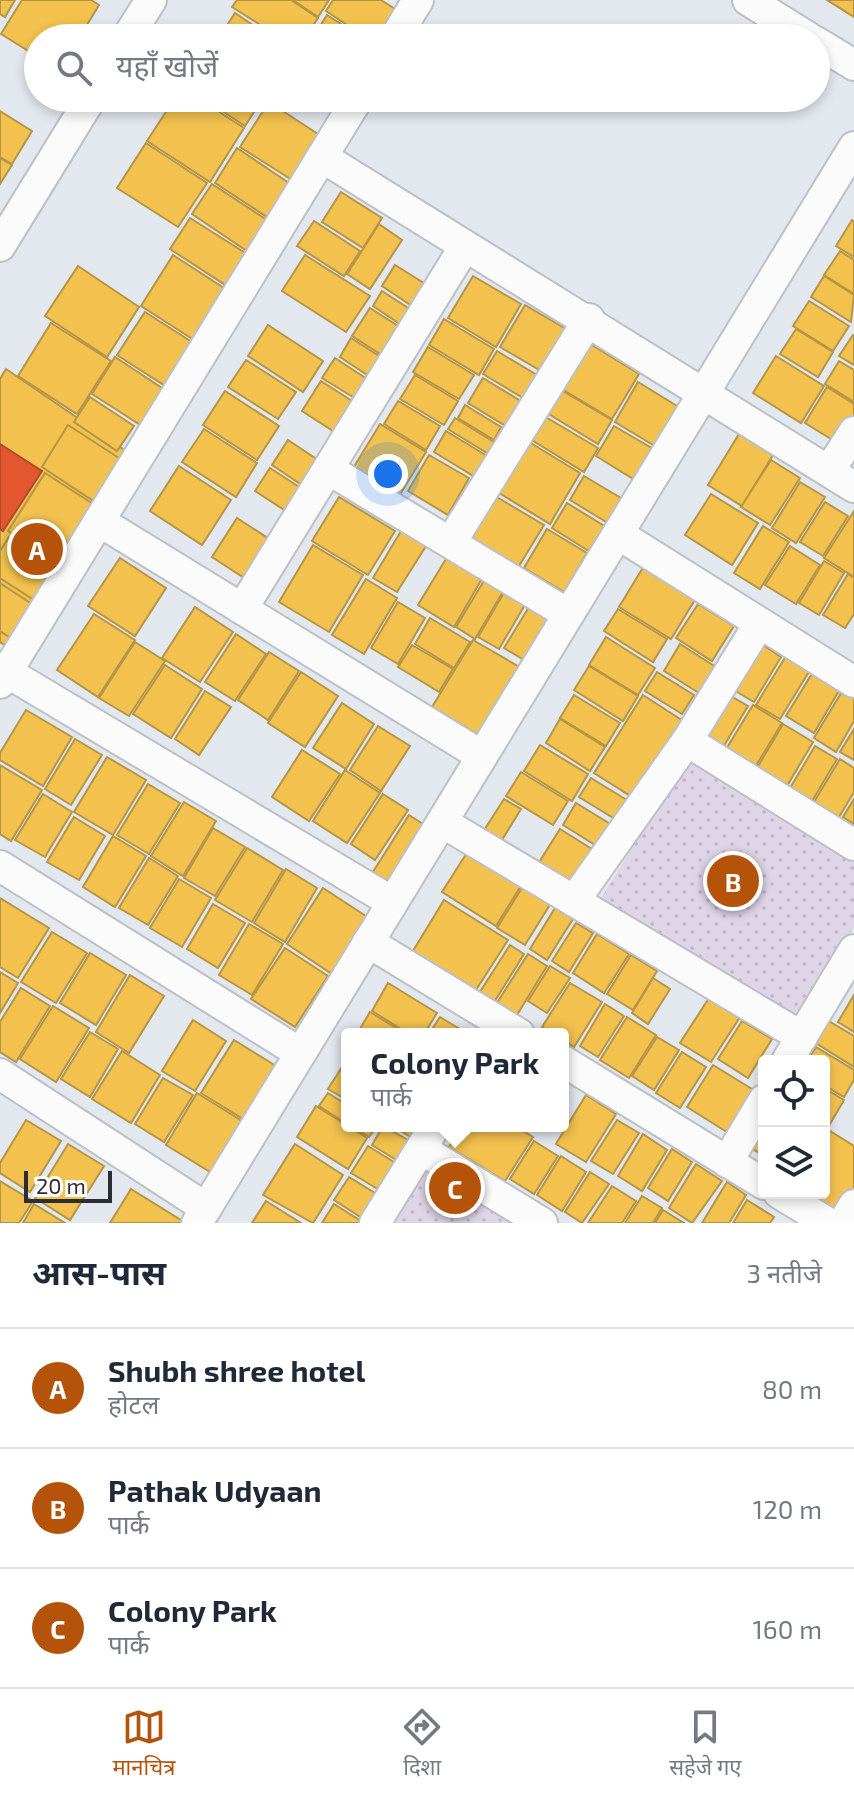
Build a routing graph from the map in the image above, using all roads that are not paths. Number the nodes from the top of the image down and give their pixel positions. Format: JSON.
{"nodes":[{"id":1,"x":418,"y":0,"type":"edge"},
{"id":2,"x":149,"y":1,"type":"edge"},
{"id":3,"x":767,"y":5,"type":"edge"},
{"id":4,"x":135,"y":24,"type":"edge"},
{"id":5,"x":403,"y":24,"type":"edge"},
{"id":6,"x":791,"y":24,"type":"edge"},
{"id":7,"x":830,"y":50,"type":"edge"},
{"id":8,"x":854,"y":65,"type":"edge"},
{"id":9,"x":82,"y":112,"type":"edge"},
{"id":10,"x":349,"y":112,"type":"edge"},
{"id":11,"x":854,"y":147,"type":"edge"},
{"id":12,"x":322,"y":157,"type":"junction"},
{"id":13,"x":0,"y":246,"type":"edge"},
{"id":14,"x":465,"y":246,"type":"junction"},
{"id":15,"x":589,"y":319,"type":"junction"},
{"id":16,"x":704,"y":394,"type":"junction"},
{"id":17,"x":854,"y":432,"type":"edge"},
{"id":18,"x":328,"y":469,"type":"junction"},
{"id":19,"x":842,"y":479,"type":"edge"},
{"id":20,"x":99,"y":521,"type":"junction"},
{"id":21,"x":618,"y":534,"type":"junction"},
{"id":22,"x":451,"y":542,"type":"junction"},
{"id":23,"x":242,"y":609,"type":"junction"},
{"id":24,"x":568,"y":614,"type":"junction"},
{"id":25,"x":759,"y":624,"type":"junction"},
{"id":26,"x":2,"y":675,"type":"edge"},
{"id":27,"x":854,"y":682,"type":"edge"},
{"id":28,"x":687,"y":741,"type":"junction"},
{"id":29,"x":482,"y":756,"type":"junction"},
{"id":30,"x":442,"y":822,"type":"junction"},
{"id":31,"x":854,"y":845,"type":"edge"},
{"id":32,"x":0,"y":866,"type":"edge"},
{"id":33,"x":574,"y":901,"type":"junction"},
{"id":34,"x":392,"y":902,"type":"junction"},
{"id":35,"x":368,"y":942,"type":"junction"},
{"id":36,"x":854,"y":950,"type":"edge"},
{"id":37,"x":501,"y":1028,"type":"edge"},
{"id":38,"x":795,"y":1049,"type":"edge"},
{"id":39,"x":300,"y":1053,"type":"junction"},
{"id":40,"x":569,"y":1065,"type":"edge"},
{"id":41,"x":0,"y":1074,"type":"edge"},
{"id":42,"x":758,"y":1110,"type":"edge"},
{"id":43,"x":428,"y":1137,"type":"edge"},
{"id":44,"x":727,"y":1162,"type":"junction"},
{"id":45,"x":758,"y":1180,"type":"edge"},
{"id":46,"x":789,"y":1199,"type":"edge"},
{"id":47,"x":854,"y":1205,"type":"edge"},
{"id":48,"x":201,"y":1216,"type":"edge"},
{"id":49,"x":375,"y":1223,"type":"edge"},
{"id":50,"x":542,"y":1223,"type":"edge"},
{"id":51,"x":828,"y":1223,"type":"edge"},
{"id":52,"x":843,"y":1223,"type":"edge"}],
"edges":[{"from":1,"to":5,"type":"street"},
{"from":2,"to":4,"type":"street"},
{"from":3,"to":6,"type":"street"},
{"from":7,"to":8,"type":"street"},
{"from":9,"to":13,"type":"street"},
{"from":10,"to":12,"type":"street"},
{"from":11,"to":16,"type":"street"},
{"from":12,"to":14,"type":"street"},
{"from":12,"to":20,"type":"street"},
{"from":14,"to":15,"type":"street"},
{"from":14,"to":18,"type":"street"},
{"from":15,"to":16,"type":"street"},
{"from":15,"to":22,"type":"street"},
{"from":16,"to":19,"type":"street"},
{"from":16,"to":21,"type":"street"},
{"from":17,"to":19,"type":"street"},
{"from":18,"to":22,"type":"street"},
{"from":18,"to":23,"type":"street"},
{"from":20,"to":23,"type":"street"},
{"from":20,"to":26,"type":"street"},
{"from":21,"to":24,"type":"street"},
{"from":21,"to":25,"type":"street"},
{"from":22,"to":24,"type":"street"},
{"from":23,"to":29,"type":"street"},
{"from":24,"to":29,"type":"street"},
{"from":25,"to":27,"type":"street"},
{"from":25,"to":28,"type":"street"},
{"from":26,"to":34,"type":"street"},
{"from":28,"to":31,"type":"street"},
{"from":28,"to":33,"type":"street"},
{"from":29,"to":30,"type":"street"},
{"from":30,"to":33,"type":"street"},
{"from":30,"to":34,"type":"street"},
{"from":32,"to":39,"type":"street"},
{"from":33,"to":38,"type":"street"},
{"from":34,"to":35,"type":"street"},
{"from":35,"to":37,"type":"street"},
{"from":35,"to":39,"type":"street"},
{"from":36,"to":38,"type":"street"},
{"from":39,"to":48,"type":"street"},
{"from":40,"to":44,"type":"street"},
{"from":41,"to":48,"type":"street"},
{"from":42,"to":44,"type":"street"},
{"from":43,"to":49,"type":"street"},
{"from":43,"to":50,"type":"street"},
{"from":44,"to":45,"type":"street"},
{"from":46,"to":51,"type":"street"},
{"from":47,"to":52,"type":"street"}]}
